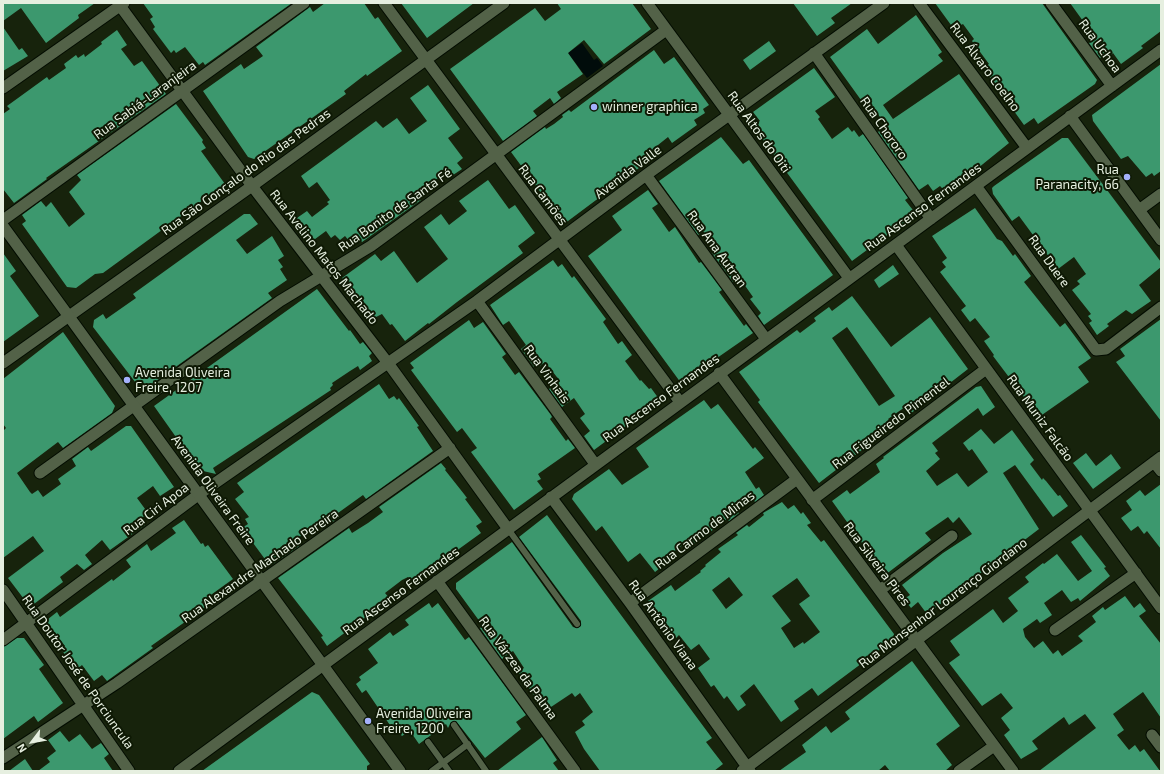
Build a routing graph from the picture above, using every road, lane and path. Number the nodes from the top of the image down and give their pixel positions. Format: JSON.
{"nodes":[{"id":1,"x":304,"y":3,"type":"edge"},
{"id":2,"x":384,"y":3,"type":"edge"},
{"id":3,"x":504,"y":3,"type":"edge"},
{"id":4,"x":646,"y":3,"type":"edge"},
{"id":5,"x":884,"y":3,"type":"edge"},
{"id":6,"x":919,"y":3,"type":"edge"},
{"id":7,"x":1051,"y":3,"type":"edge"},
{"id":8,"x":120,"y":4,"type":"edge"},
{"id":9,"x":666,"y":30,"type":"junction"},
{"id":10,"x":1161,"y":50,"type":"edge"},
{"id":11,"x":814,"y":53,"type":"junction"},
{"id":12,"x":426,"y":60,"type":"junction"},
{"id":13,"x":1112,"y":86,"type":"junction"},
{"id":14,"x":3,"y":88,"type":"edge"},
{"id":15,"x":182,"y":90,"type":"junction"},
{"id":16,"x":729,"y":114,"type":"junction"},
{"id":17,"x":1070,"y":116,"type":"junction"},
{"id":18,"x":1027,"y":148,"type":"junction"},
{"id":19,"x":496,"y":156,"type":"junction"},
{"id":20,"x":646,"y":175,"type":"junction"},
{"id":21,"x":252,"y":186,"type":"junction"},
{"id":22,"x":976,"y":186,"type":"junction"},
{"id":23,"x":1161,"y":194,"type":"edge"},
{"id":24,"x":1139,"y":210,"type":"junction"},
{"id":25,"x":930,"y":219,"type":"junction"},
{"id":26,"x":3,"y":220,"type":"edge"},
{"id":27,"x":3,"y":226,"type":"edge"},
{"id":28,"x":1161,"y":240,"type":"edge"},
{"id":29,"x":559,"y":241,"type":"junction"},
{"id":30,"x":896,"y":245,"type":"junction"},
{"id":31,"x":322,"y":275,"type":"junction"},
{"id":32,"x":849,"y":278,"type":"junction"},
{"id":33,"x":477,"y":301,"type":"junction"},
{"id":34,"x":1161,"y":307,"type":"edge"},
{"id":35,"x":69,"y":316,"type":"junction"},
{"id":36,"x":766,"y":339,"type":"junction"},
{"id":37,"x":3,"y":363,"type":"edge"},
{"id":38,"x":388,"y":363,"type":"junction"},
{"id":39,"x":986,"y":368,"type":"junction"},
{"id":40,"x":719,"y":374,"type":"junction"},
{"id":41,"x":680,"y":402,"type":"junction"},
{"id":42,"x":135,"y":406,"type":"junction"},
{"id":43,"x":450,"y":448,"type":"junction"},
{"id":44,"x":1158,"y":459,"type":"edge"},
{"id":45,"x":595,"y":464,"type":"junction"},
{"id":46,"x":1161,"y":471,"type":"edge"},
{"id":47,"x":40,"y":473,"type":"dead end"},
{"id":48,"x":797,"y":479,"type":"junction"},
{"id":49,"x":198,"y":495,"type":"junction"},
{"id":50,"x":551,"y":497,"type":"junction"},
{"id":51,"x":812,"y":500,"type":"junction"},
{"id":52,"x":1090,"y":509,"type":"junction"},
{"id":53,"x":508,"y":529,"type":"junction"},
{"id":54,"x":952,"y":536,"type":"dead end"},
{"id":55,"x":1136,"y":573,"type":"junction"},
{"id":56,"x":262,"y":582,"type":"junction"},
{"id":57,"x":437,"y":582,"type":"junction"},
{"id":58,"x":3,"y":590,"type":"edge"},
{"id":59,"x":880,"y":590,"type":"junction"},
{"id":60,"x":630,"y":603,"type":"junction"},
{"id":61,"x":1161,"y":608,"type":"edge"},
{"id":62,"x":27,"y":623,"type":"junction"},
{"id":63,"x":577,"y":624,"type":"dead end"},
{"id":64,"x":1055,"y":630,"type":"dead end"},
{"id":65,"x":3,"y":640,"type":"edge"},
{"id":66,"x":916,"y":640,"type":"junction"},
{"id":67,"x":323,"y":666,"type":"junction"},
{"id":68,"x":84,"y":704,"type":"junction"},
{"id":69,"x":454,"y":725,"type":"dead end"},
{"id":70,"x":1152,"y":735,"type":"dead end"},
{"id":71,"x":428,"y":742,"type":"dead end"},
{"id":72,"x":468,"y":744,"type":"junction"},
{"id":73,"x":994,"y":746,"type":"junction"},
{"id":74,"x":1161,"y":747,"type":"edge"},
{"id":75,"x":3,"y":758,"type":"edge"},
{"id":76,"x":443,"y":763,"type":"junction"},
{"id":77,"x":746,"y":770,"type":"edge"},
{"id":78,"x":129,"y":771,"type":"edge"},
{"id":79,"x":179,"y":771,"type":"edge"},
{"id":80,"x":400,"y":771,"type":"edge"},
{"id":81,"x":432,"y":771,"type":"edge"},
{"id":82,"x":449,"y":771,"type":"edge"},
{"id":83,"x":486,"y":771,"type":"edge"},
{"id":84,"x":575,"y":771,"type":"edge"},
{"id":85,"x":960,"y":771,"type":"edge"},
{"id":86,"x":1013,"y":771,"type":"edge"}],
"edges":[{"from":1,"to":15,"type":"street","name":"Rua Sabiá-Laranjeira"},
{"from":2,"to":12,"type":"street","name":"Rua Camões"},
{"from":3,"to":12,"type":"street","name":"Rua São Gonçalo do Rio das Pedras"},
{"from":4,"to":9,"type":"street","name":"Rua Altos do Oiti"},
{"from":5,"to":11,"type":"street","name":"Avenida Valle"},
{"from":6,"to":18,"type":"street","name":"Rua Álvaro Coelho"},
{"from":7,"to":13,"type":"street","name":"Rua Uchoa"},
{"from":8,"to":14,"type":"street"},
{"from":8,"to":15,"type":"street","name":"Rua Avelino Matos Machado"},
{"from":9,"to":16,"type":"street","name":"Rua Altos do Oiti"},
{"from":9,"to":19,"type":"street","name":"Rua Bonito de Santa Fé"},
{"from":10,"to":13,"type":"street","name":"Rua Ascenso Fernandes"},
{"from":11,"to":16,"type":"street","name":"Avenida Valle"},
{"from":11,"to":25,"type":"street","name":"Rua Chororo"},
{"from":12,"to":19,"type":"street","name":"Rua Camões"},
{"from":12,"to":21,"type":"street","name":"Rua São Gonçalo do Rio das Pedras"},
{"from":13,"to":17,"type":"street","name":"Rua Ascenso Fernandes"},
{"from":15,"to":21,"type":"street","name":"Rua Avelino Matos Machado"},
{"from":15,"to":26,"type":"street","name":"Rua Sabiá-Laranjeira"},
{"from":16,"to":20,"type":"street","name":"Avenida Valle"},
{"from":16,"to":32,"type":"street","name":"Rua Altos do Oiti"},
{"from":17,"to":18,"type":"street","name":"Rua Ascenso Fernandes"},
{"from":17,"to":24,"type":"street"},
{"from":18,"to":22,"type":"street","name":"Rua Ascenso Fernandes"},
{"from":19,"to":29,"type":"street","name":"Rua Camões"},
{"from":19,"to":31,"type":"street","name":"Rua Bonito de Santa Fé"},
{"from":20,"to":29,"type":"street","name":"Avenida Valle"},
{"from":20,"to":36,"type":"street","name":"Rua Ana Autran"},
{"from":21,"to":31,"type":"street","name":"Rua Avelino Matos Machado"},
{"from":21,"to":35,"type":"street","name":"Rua São Gonçalo do Rio das Pedras"},
{"from":22,"to":25,"type":"street","name":"Rua Ascenso Fernandes"},
{"from":22,"to":34,"type":"street","name":"Rua Duere"},
{"from":23,"to":24,"type":"street"},
{"from":24,"to":28,"type":"street"},
{"from":25,"to":30,"type":"street","name":"Rua Ascenso Fernandes"},
{"from":27,"to":35,"type":"street","name":"Avenida Oliveira Freire"},
{"from":29,"to":33,"type":"street","name":"Avenida Valle"},
{"from":29,"to":41,"type":"street","name":"Rua Camões"},
{"from":30,"to":32,"type":"street","name":"Rua Ascenso Fernandes"},
{"from":30,"to":39,"type":"street","name":"Rua Muniz Falcão"},
{"from":31,"to":38,"type":"street","name":"Rua Avelino Matos Machado"},
{"from":31,"to":42,"type":"street","name":"Rua Bonito de Santa Fé"},
{"from":32,"to":36,"type":"street","name":"Rua Ascenso Fernandes"},
{"from":33,"to":38,"type":"street","name":"Avenida Valle"},
{"from":33,"to":45,"type":"street","name":"Rua Vinhais"},
{"from":35,"to":37,"type":"street","name":"Rua São Gonçalo do Rio das Pedras"},
{"from":35,"to":42,"type":"street","name":"Avenida Oliveira Freire"},
{"from":36,"to":40,"type":"street","name":"Rua Ascenso Fernandes"},
{"from":38,"to":43,"type":"street","name":"Rua Avelino Matos Machado"},
{"from":38,"to":49,"type":"street","name":"Rua Ciri Apoa"},
{"from":39,"to":51,"type":"street","name":"Rua Figueiredo Pimentel"},
{"from":39,"to":52,"type":"street","name":"Rua Muniz Falcão"},
{"from":40,"to":41,"type":"street","name":"Rua Ascenso Fernandes"},
{"from":40,"to":48,"type":"street","name":"Rua Silveira Pires"},
{"from":41,"to":45,"type":"street","name":"Rua Ascenso Fernandes"},
{"from":42,"to":47,"type":"street","name":"Rua Bonito de Santa Fé"},
{"from":42,"to":49,"type":"street","name":"Avenida Oliveira Freire"},
{"from":43,"to":53,"type":"street","name":"Rua Avelino Matos Machado"},
{"from":43,"to":56,"type":"street","name":"Rua Alexandre Machado Pereira"},
{"from":44,"to":46,"type":"street"},
{"from":44,"to":52,"type":"street","name":"Rua Monsenhor Lourenço Giordano"},
{"from":45,"to":50,"type":"street","name":"Rua Ascenso Fernandes"},
{"from":48,"to":51,"type":"street","name":"Rua Silveira Pires"},
{"from":48,"to":60,"type":"street","name":"Rua Carmo de Minas"},
{"from":49,"to":56,"type":"street","name":"Avenida Oliveira Freire"},
{"from":49,"to":62,"type":"street","name":"Rua Ciri Apoa"},
{"from":50,"to":53,"type":"street","name":"Rua Ascenso Fernandes"},
{"from":50,"to":60,"type":"street","name":"Rua Antônio Viana"},
{"from":51,"to":59,"type":"street","name":"Rua Silveira Pires"},
{"from":52,"to":55,"type":"street","name":"Rua Muniz Falcão"},
{"from":52,"to":66,"type":"street","name":"Rua Monsenhor Lourenço Giordano"},
{"from":53,"to":57,"type":"street","name":"Rua Ascenso Fernandes"},
{"from":53,"to":63,"type":"lane"},
{"from":54,"to":59,"type":"street"},
{"from":55,"to":61,"type":"street","name":"Rua Muniz Falcão"},
{"from":55,"to":64,"type":"street"},
{"from":56,"to":67,"type":"street","name":"Avenida Oliveira Freire"},
{"from":56,"to":68,"type":"street","name":"Rua Alexandre Machado Pereira"},
{"from":57,"to":67,"type":"street","name":"Rua Ascenso Fernandes"},
{"from":57,"to":84,"type":"street","name":"Rua Várzea da Palma"},
{"from":58,"to":62,"type":"street","name":"Rua Doutor José de Porciuncula"},
{"from":59,"to":66,"type":"street","name":"Rua Silveira Pires"},
{"from":60,"to":77,"type":"street","name":"Rua Antônio Viana"},
{"from":62,"to":65,"type":"street","name":"Rua Ciri Apoa"},
{"from":62,"to":68,"type":"street","name":"Rua Doutor José de Porciuncula"},
{"from":66,"to":73,"type":"street","name":"Rua Silveira Pires"},
{"from":66,"to":77,"type":"street","name":"Rua Monsenhor Lourenço Giordano"},
{"from":67,"to":79,"type":"street","name":"Rua Ascenso Fernandes"},
{"from":67,"to":80,"type":"street","name":"Avenida Oliveira Freire"},
{"from":68,"to":75,"type":"street","name":"Rua Alexandre Machado Pereira"},
{"from":68,"to":78,"type":"street","name":"Rua Doutor José de Porciuncula"},
{"from":69,"to":72,"type":"lane"},
{"from":70,"to":74,"type":"street"},
{"from":71,"to":76,"type":"lane"},
{"from":72,"to":76,"type":"lane"},
{"from":72,"to":83,"type":"lane"},
{"from":73,"to":85,"type":"street"},
{"from":73,"to":86,"type":"street","name":"Rua Silveira Pires"},
{"from":76,"to":81,"type":"lane"},
{"from":76,"to":82,"type":"lane"}]}
